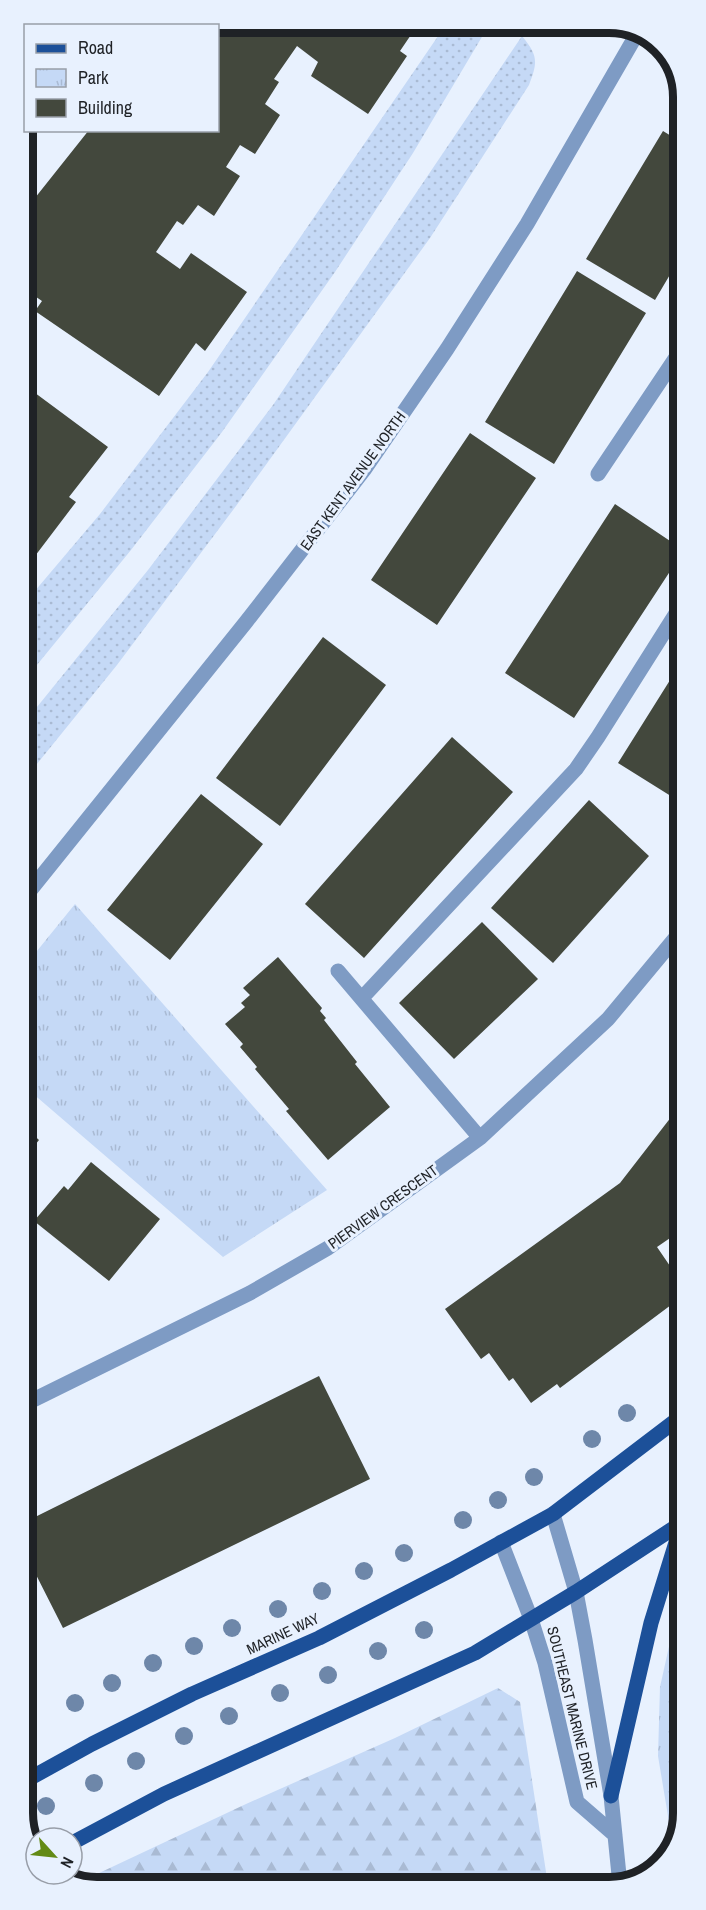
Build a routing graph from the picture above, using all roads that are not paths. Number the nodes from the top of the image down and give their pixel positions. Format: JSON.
{"nodes":[{"id":1,"x":634,"y":39,"type":"edge"},
{"id":2,"x":673,"y":362,"type":"edge"},
{"id":3,"x":598,"y":474,"type":"dead end"},
{"id":4,"x":673,"y":617,"type":"edge"},
{"id":5,"x":33,"y":887,"type":"edge"},
{"id":6,"x":673,"y":941,"type":"edge"},
{"id":7,"x":338,"y":971,"type":"dead end"},
{"id":8,"x":362,"y":999,"type":"junction"},
{"id":9,"x":480,"y":1138,"type":"junction"},
{"id":10,"x":33,"y":1400,"type":"edge"},
{"id":11,"x":673,"y":1422,"type":"edge"},
{"id":12,"x":553,"y":1514,"type":"junction"},
{"id":13,"x":673,"y":1529,"type":"edge"},
{"id":14,"x":501,"y":1542,"type":"junction"},
{"id":15,"x":673,"y":1553,"type":"edge"},
{"id":16,"x":576,"y":1592,"type":"junction"},
{"id":17,"x":531,"y":1619,"type":"junction"},
{"id":18,"x":33,"y":1777,"type":"edge"},
{"id":19,"x":611,"y":1796,"type":"junction"},
{"id":20,"x":615,"y":1834,"type":"junction"},
{"id":21,"x":84,"y":1837,"type":"edge"},
{"id":22,"x":619,"y":1876,"type":"edge"}],
"edges":[{"from":1,"to":5,"type":"street","name":"EAST KENT AVENUE NORTH"},
{"from":2,"to":3,"type":"street"},
{"from":4,"to":8,"type":"street"},
{"from":6,"to":9,"type":"street","name":"PIERVIEW CRESCENT"},
{"from":7,"to":8,"type":"street"},
{"from":8,"to":9,"type":"street"},
{"from":9,"to":10,"type":"street","name":"PIERVIEW CRESCENT"},
{"from":11,"to":12,"type":"main road"},
{"from":12,"to":14,"type":"main road","name":"MARINE WAY"},
{"from":12,"to":16,"type":"street","name":"SOUTHEAST MARINE DRIVE"},
{"from":13,"to":16,"type":"main road"},
{"from":14,"to":17,"type":"street","name":"SOUTHEAST MARINE DRIVE"},
{"from":14,"to":18,"type":"main road","name":"MARINE WAY"},
{"from":15,"to":19,"type":"main road"},
{"from":16,"to":17,"type":"main road"},
{"from":16,"to":19,"type":"street","name":"SOUTHEAST MARINE DRIVE"},
{"from":17,"to":20,"type":"street","name":"SOUTHEAST MARINE DRIVE"},
{"from":17,"to":21,"type":"main road"},
{"from":19,"to":20,"type":"street","name":"SOUTHEAST MARINE DRIVE"},
{"from":20,"to":22,"type":"street","name":"SOUTHEAST MARINE DRIVE"}]}
